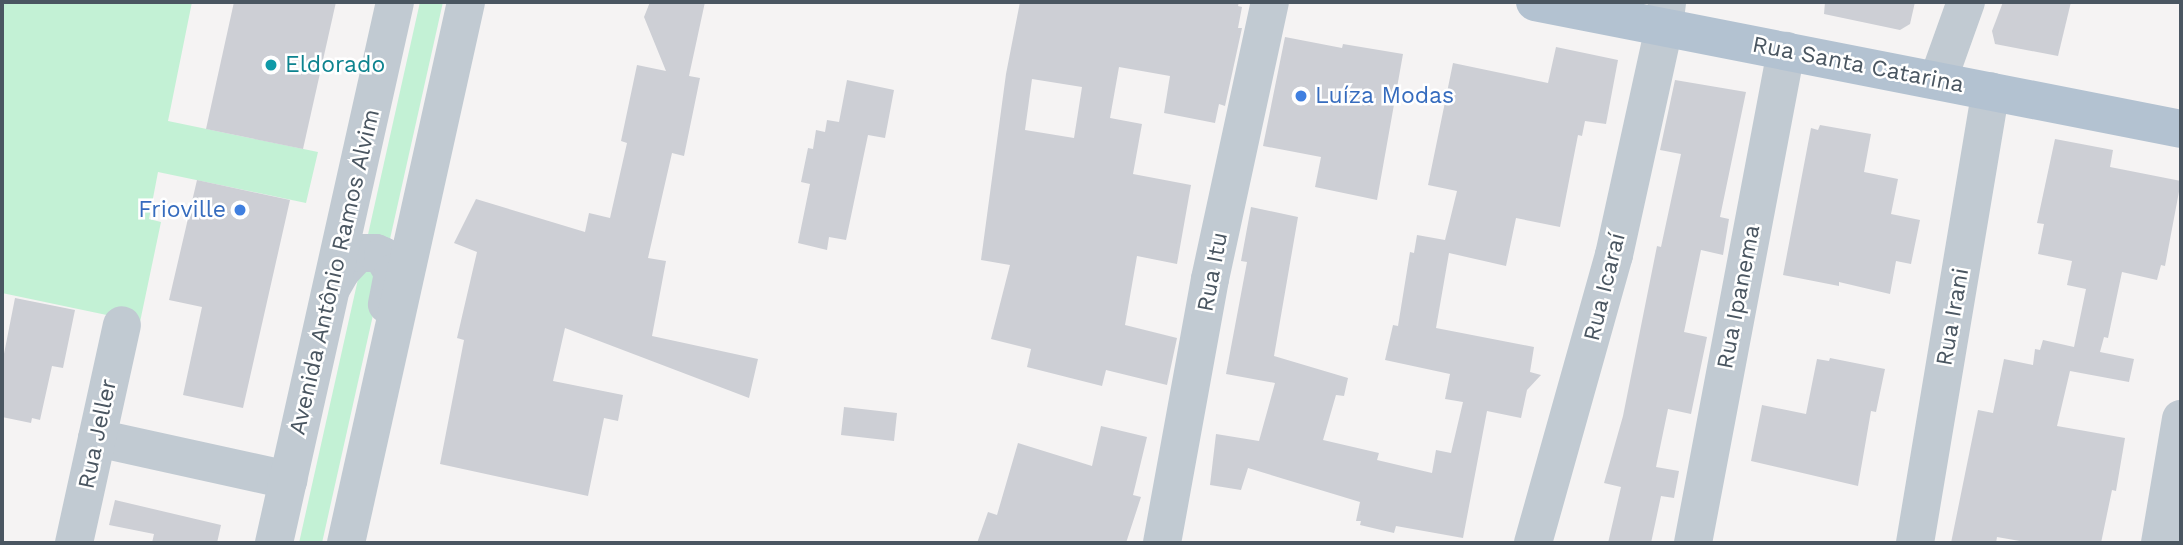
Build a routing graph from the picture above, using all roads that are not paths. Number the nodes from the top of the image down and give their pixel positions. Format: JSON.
{"nodes":[{"id":1,"x":396,"y":2,"type":"edge"},
{"id":2,"x":466,"y":2,"type":"edge"},
{"id":3,"x":1270,"y":2,"type":"edge"},
{"id":4,"x":1535,"y":2,"type":"edge"},
{"id":5,"x":1966,"y":2,"type":"edge"},
{"id":6,"x":1666,"y":14,"type":"edge"},
{"id":7,"x":1786,"y":51,"type":"junction"},
{"id":8,"x":1938,"y":80,"type":"junction"},
{"id":9,"x":1991,"y":91,"type":"junction"},
{"id":10,"x":2181,"y":129,"type":"edge"},
{"id":11,"x":331,"y":288,"type":"junction"},
{"id":12,"x":122,"y":325,"type":"dead end"},
{"id":13,"x":380,"y":390,"type":"junction"},
{"id":14,"x":2181,"y":419,"type":"edge"},
{"id":15,"x":97,"y":438,"type":"junction"},
{"id":16,"x":288,"y":480,"type":"junction"},
{"id":17,"x":74,"y":543,"type":"edge"},
{"id":18,"x":274,"y":543,"type":"edge"},
{"id":19,"x":345,"y":543,"type":"edge"},
{"id":20,"x":1161,"y":543,"type":"edge"},
{"id":21,"x":1533,"y":543,"type":"edge"},
{"id":22,"x":1693,"y":543,"type":"edge"},
{"id":23,"x":1914,"y":543,"type":"edge"},
{"id":24,"x":2160,"y":543,"type":"edge"}],
"edges":[{"from":1,"to":11,"type":"street","name":"Avenida Antônio Ramos Alvim"},
{"from":2,"to":13,"type":"street"},
{"from":3,"to":20,"type":"street","name":"Rua Itu"},
{"from":4,"to":6,"type":"main road","name":"Rua Santa Catarina"},
{"from":5,"to":8,"type":"street"},
{"from":6,"to":7,"type":"main road","name":"Rua Santa Catarina"},
{"from":6,"to":21,"type":"street","name":"Rua Icaraí"},
{"from":7,"to":8,"type":"main road","name":"Rua Santa Catarina"},
{"from":7,"to":22,"type":"street","name":"Rua Ipanema"},
{"from":8,"to":9,"type":"main road","name":"Rua Santa Catarina"},
{"from":9,"to":10,"type":"main road","name":"Rua Santa Catarina"},
{"from":9,"to":23,"type":"street","name":"Rua Irani"},
{"from":11,"to":13,"type":"street"},
{"from":11,"to":16,"type":"street","name":"Avenida Antônio Ramos Alvim"},
{"from":12,"to":15,"type":"street","name":"Rua Jeller"},
{"from":13,"to":19,"type":"street"},
{"from":14,"to":24,"type":"street"},
{"from":15,"to":16,"type":"street"},
{"from":15,"to":17,"type":"street","name":"Rua Jeller"},
{"from":16,"to":18,"type":"street","name":"Avenida Antônio Ramos Alvim"}]}
